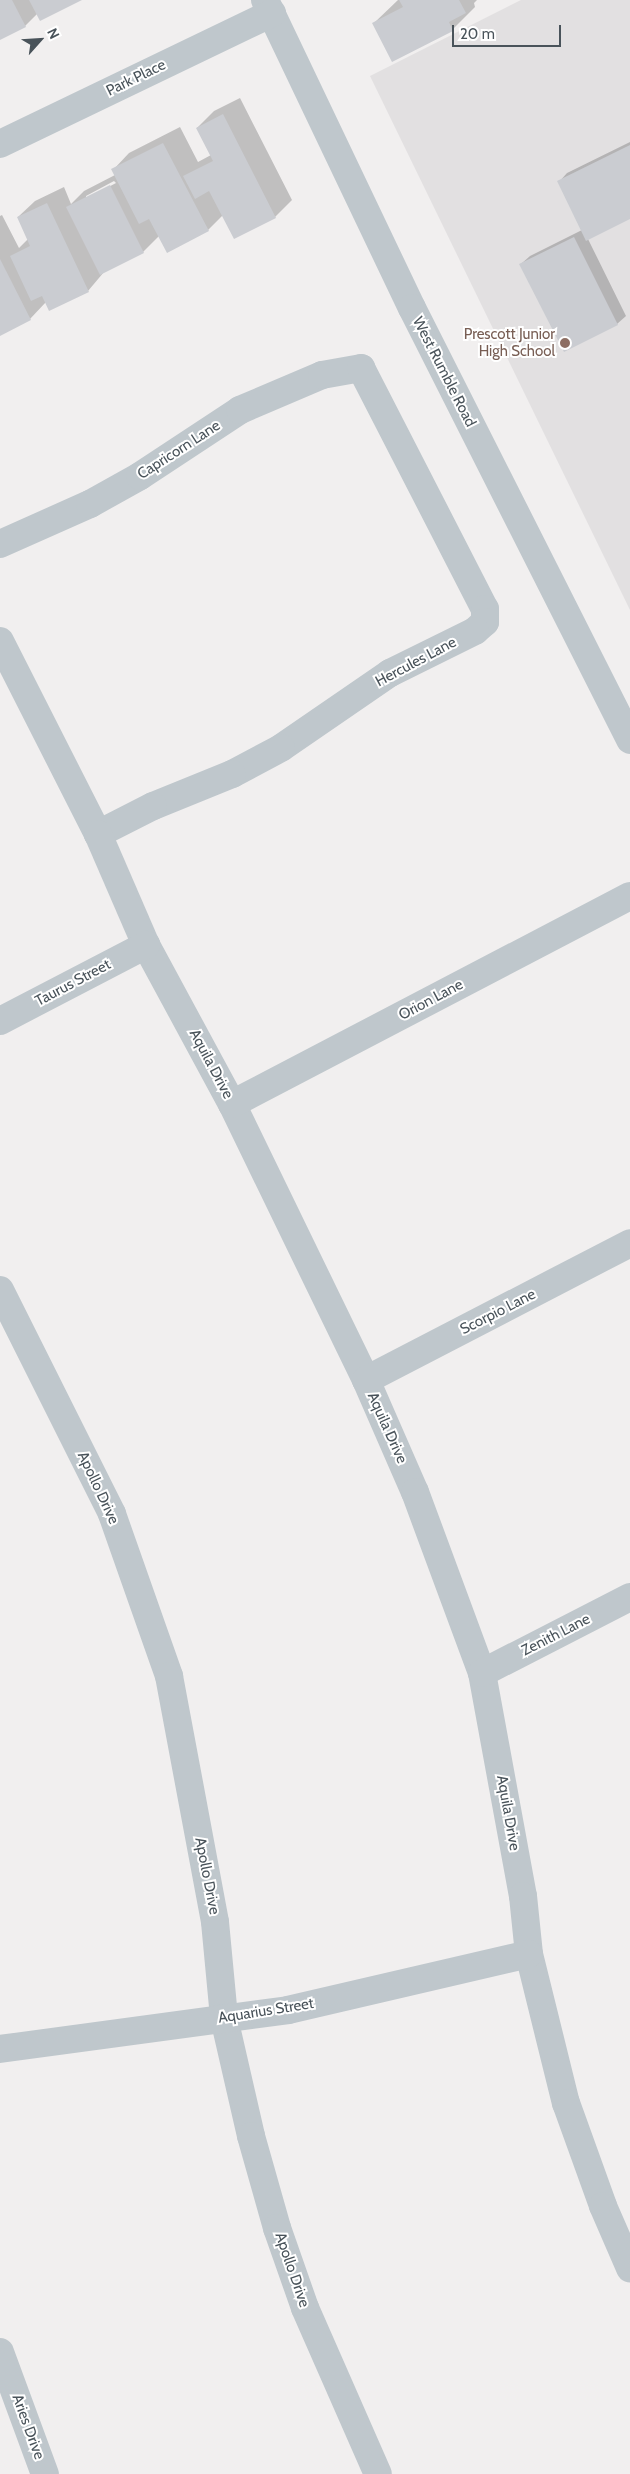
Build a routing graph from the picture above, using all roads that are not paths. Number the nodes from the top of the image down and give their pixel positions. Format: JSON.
{"nodes":[{"id":1,"x":269,"y":6,"type":"edge"},
{"id":2,"x":0,"y":144,"type":"edge"},
{"id":3,"x":361,"y":368,"type":"joint"},
{"id":4,"x":0,"y":544,"type":"edge"},
{"id":5,"x":0,"y":641,"type":"edge"},
{"id":6,"x":630,"y":740,"type":"edge"},
{"id":7,"x":98,"y":834,"type":"junction"},
{"id":8,"x":630,"y":896,"type":"edge"},
{"id":9,"x":146,"y":945,"type":"junction"},
{"id":10,"x":0,"y":1022,"type":"edge"},
{"id":11,"x":232,"y":1104,"type":"junction"},
{"id":12,"x":630,"y":1243,"type":"edge"},
{"id":13,"x":0,"y":1290,"type":"edge"},
{"id":14,"x":366,"y":1380,"type":"junction"},
{"id":15,"x":630,"y":1597,"type":"edge"},
{"id":16,"x":482,"y":1672,"type":"junction"},
{"id":17,"x":529,"y":1954,"type":"junction"},
{"id":18,"x":224,"y":2018,"type":"junction"},
{"id":19,"x":0,"y":2049,"type":"edge"},
{"id":20,"x":630,"y":2268,"type":"edge"},
{"id":21,"x":0,"y":2352,"type":"edge"},
{"id":22,"x":45,"y":2474,"type":"edge"},
{"id":23,"x":378,"y":2474,"type":"edge"}],
"edges":[{"from":1,"to":2,"type":"street","name":"Park Place"},
{"from":1,"to":6,"type":"street","name":"West Rumble Road"},
{"from":3,"to":4,"type":"street","name":"Capricorn Lane"},
{"from":3,"to":7,"type":"street","name":"Hercules Lane"},
{"from":5,"to":7,"type":"street","name":"Aquila Drive"},
{"from":7,"to":9,"type":"street","name":"Aquila Drive"},
{"from":8,"to":11,"type":"street","name":"Orion Lane"},
{"from":9,"to":10,"type":"street","name":"Taurus Street"},
{"from":9,"to":11,"type":"street","name":"Aquila Drive"},
{"from":11,"to":14,"type":"street","name":"Aquila Drive"},
{"from":12,"to":14,"type":"street","name":"Scorpio Lane"},
{"from":13,"to":18,"type":"street","name":"Apollo Drive"},
{"from":14,"to":16,"type":"street","name":"Aquila Drive"},
{"from":15,"to":16,"type":"street","name":"Zenith Lane"},
{"from":16,"to":17,"type":"street","name":"Aquila Drive"},
{"from":17,"to":18,"type":"street","name":"Aquarius Street"},
{"from":17,"to":20,"type":"street","name":"Aquila Drive"},
{"from":18,"to":19,"type":"street","name":"Aquarius Street"},
{"from":18,"to":23,"type":"street","name":"Apollo Drive"},
{"from":21,"to":22,"type":"street","name":"Aries Drive"}]}
